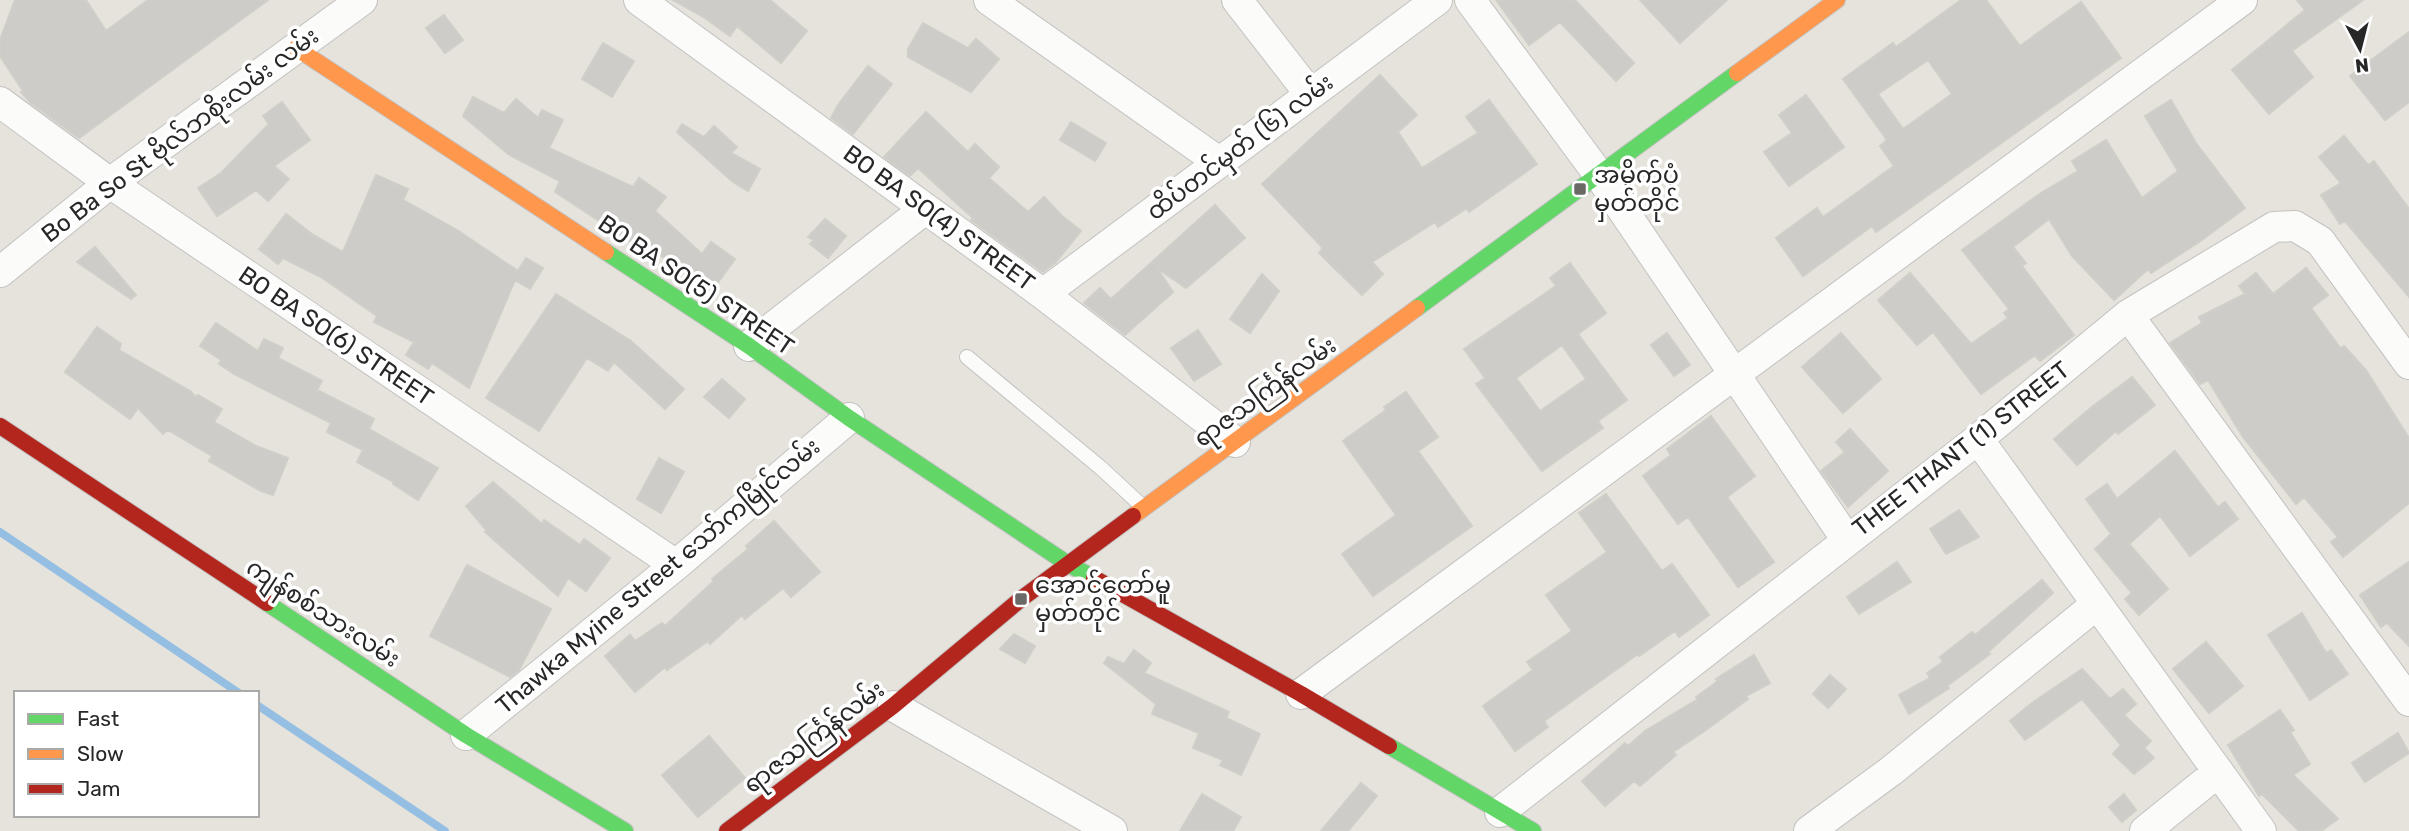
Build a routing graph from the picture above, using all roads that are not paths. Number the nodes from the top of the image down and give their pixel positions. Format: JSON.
{"nodes":[{"id":1,"x":362,"y":0,"type":"edge"},
{"id":2,"x":639,"y":0,"type":"edge"},
{"id":3,"x":989,"y":0,"type":"edge"},
{"id":4,"x":1237,"y":0,"type":"edge"},
{"id":5,"x":1437,"y":0,"type":"edge"},
{"id":6,"x":1469,"y":0,"type":"edge"},
{"id":7,"x":1837,"y":0,"type":"edge"},
{"id":8,"x":2242,"y":0,"type":"edge"},
{"id":9,"x":296,"y":48,"type":"junction"},
{"id":10,"x":1310,"y":94,"type":"junction"},
{"id":11,"x":0,"y":102,"type":"edge"},
{"id":12,"x":1219,"y":162,"type":"junction"},
{"id":13,"x":1599,"y":175,"type":"junction"},
{"id":14,"x":110,"y":183,"type":"junction"},
{"id":15,"x":925,"y":209,"type":"junction"},
{"id":16,"x":0,"y":272,"type":"edge"},
{"id":17,"x":1043,"y":294,"type":"junction"},
{"id":18,"x":2128,"y":315,"type":"junction"},
{"id":19,"x":749,"y":346,"type":"junction"},
{"id":20,"x":967,"y":357,"type":"dead end"},
{"id":21,"x":2409,"y":364,"type":"edge"},
{"id":22,"x":1735,"y":374,"type":"junction"},
{"id":23,"x":849,"y":418,"type":"junction"},
{"id":24,"x":0,"y":426,"type":"edge"},
{"id":25,"x":1978,"y":439,"type":"junction"},
{"id":26,"x":1235,"y":442,"type":"junction"},
{"id":27,"x":1144,"y":508,"type":"junction"},
{"id":28,"x":1847,"y":540,"type":"junction"},
{"id":29,"x":1068,"y":564,"type":"junction"},
{"id":30,"x":676,"y":565,"type":"junction"},
{"id":31,"x":2097,"y":604,"type":"junction"},
{"id":32,"x":1301,"y":694,"type":"junction"},
{"id":33,"x":2409,"y":701,"type":"edge"},
{"id":34,"x":893,"y":706,"type":"junction"},
{"id":35,"x":466,"y":734,"type":"junction"},
{"id":36,"x":2218,"y":772,"type":"junction"},
{"id":37,"x":1500,"y":812,"type":"junction"},
{"id":38,"x":625,"y":831,"type":"edge"},
{"id":39,"x":727,"y":831,"type":"edge"},
{"id":40,"x":1112,"y":831,"type":"edge"},
{"id":41,"x":1533,"y":831,"type":"edge"},
{"id":42,"x":1809,"y":831,"type":"edge"},
{"id":43,"x":2145,"y":831,"type":"edge"},
{"id":44,"x":2261,"y":831,"type":"edge"}],
"edges":[{"from":1,"to":9,"type":"street","name":"Bo Ba So St ဗိုလ်ဘစိုးလမ်း လမ်း"},
{"from":2,"to":15,"type":"street","name":"BO BA SO(4) STREET"},
{"from":3,"to":12,"type":"street"},
{"from":4,"to":10,"type":"street"},
{"from":5,"to":10,"type":"street","name":"ထိပ်တင်မှတ် (၆) လမ်း"},
{"from":6,"to":13,"type":"street"},
{"from":7,"to":13,"type":"main road","name":"ရာဇသင်္ကြန်လမ်း"},
{"from":8,"to":22,"type":"street"},
{"from":9,"to":14,"type":"street","name":"Bo Ba So St ဗိုလ်ဘစိုးလမ်း လမ်း"},
{"from":9,"to":19,"type":"main road","name":"BO BA SO(5) STREET"},
{"from":10,"to":12,"type":"street","name":"ထိပ်တင်မှတ် (၆) လမ်း"},
{"from":11,"to":14,"type":"street","name":"BO BA SO(6) STREET"},
{"from":12,"to":17,"type":"street","name":"ထိပ်တင်မှတ် (၆) လမ်း"},
{"from":13,"to":22,"type":"street"},
{"from":13,"to":26,"type":"main road","name":"ရာဇသင်္ကြန်လမ်း"},
{"from":14,"to":16,"type":"street","name":"Bo Ba So St ဗိုလ်ဘစိုးလမ်း လမ်း"},
{"from":14,"to":30,"type":"street","name":"BO BA SO(6) STREET"},
{"from":15,"to":17,"type":"street","name":"BO BA SO(4) STREET"},
{"from":15,"to":19,"type":"street"},
{"from":17,"to":26,"type":"street","name":"BO BA SO(4) STREET"},
{"from":18,"to":21,"type":"street","name":"THEE THANT (1) STREET"},
{"from":18,"to":25,"type":"street","name":"THEE THANT (1) STREET"},
{"from":18,"to":33,"type":"street"},
{"from":19,"to":23,"type":"main road","name":"BO BA SO(5) STREET"},
{"from":20,"to":27,"type":"lane"},
{"from":22,"to":28,"type":"street"},
{"from":22,"to":32,"type":"street"},
{"from":23,"to":29,"type":"main road","name":"BO BA SO(5) STREET"},
{"from":23,"to":30,"type":"street","name":"Thawka Myine Street သော်ကမြိုင်လမ်း"},
{"from":24,"to":35,"type":"main road","name":"ကျန်စစ်သားလမ်း"},
{"from":25,"to":28,"type":"street","name":"THEE THANT (1) STREET"},
{"from":25,"to":31,"type":"street"},
{"from":26,"to":27,"type":"main road","name":"ရာဇသင်္ကြန်လမ်း"},
{"from":27,"to":29,"type":"main road","name":"ရာဇသင်္ကြန်လမ်း"},
{"from":28,"to":37,"type":"street","name":"THEE THANT (1) STREET"},
{"from":29,"to":32,"type":"main road","name":"BO BA SO(5) STREET"},
{"from":29,"to":34,"type":"main road","name":"ရာဇသင်္ကြန်လမ်း"},
{"from":30,"to":35,"type":"street","name":"Thawka Myine Street သော်ကမြိုင်လမ်း"},
{"from":31,"to":36,"type":"street"},
{"from":31,"to":42,"type":"street"},
{"from":32,"to":37,"type":"main road","name":"BO BA SO(5) STREET"},
{"from":34,"to":39,"type":"main road","name":"ရာဇသင်္ကြန်လမ်း"},
{"from":34,"to":40,"type":"street"},
{"from":35,"to":38,"type":"main road","name":"ကျန်စစ်သားလမ်း"},
{"from":36,"to":43,"type":"street"},
{"from":36,"to":44,"type":"street"},
{"from":37,"to":41,"type":"main road","name":"BO BA SO(5) STREET"}]}
